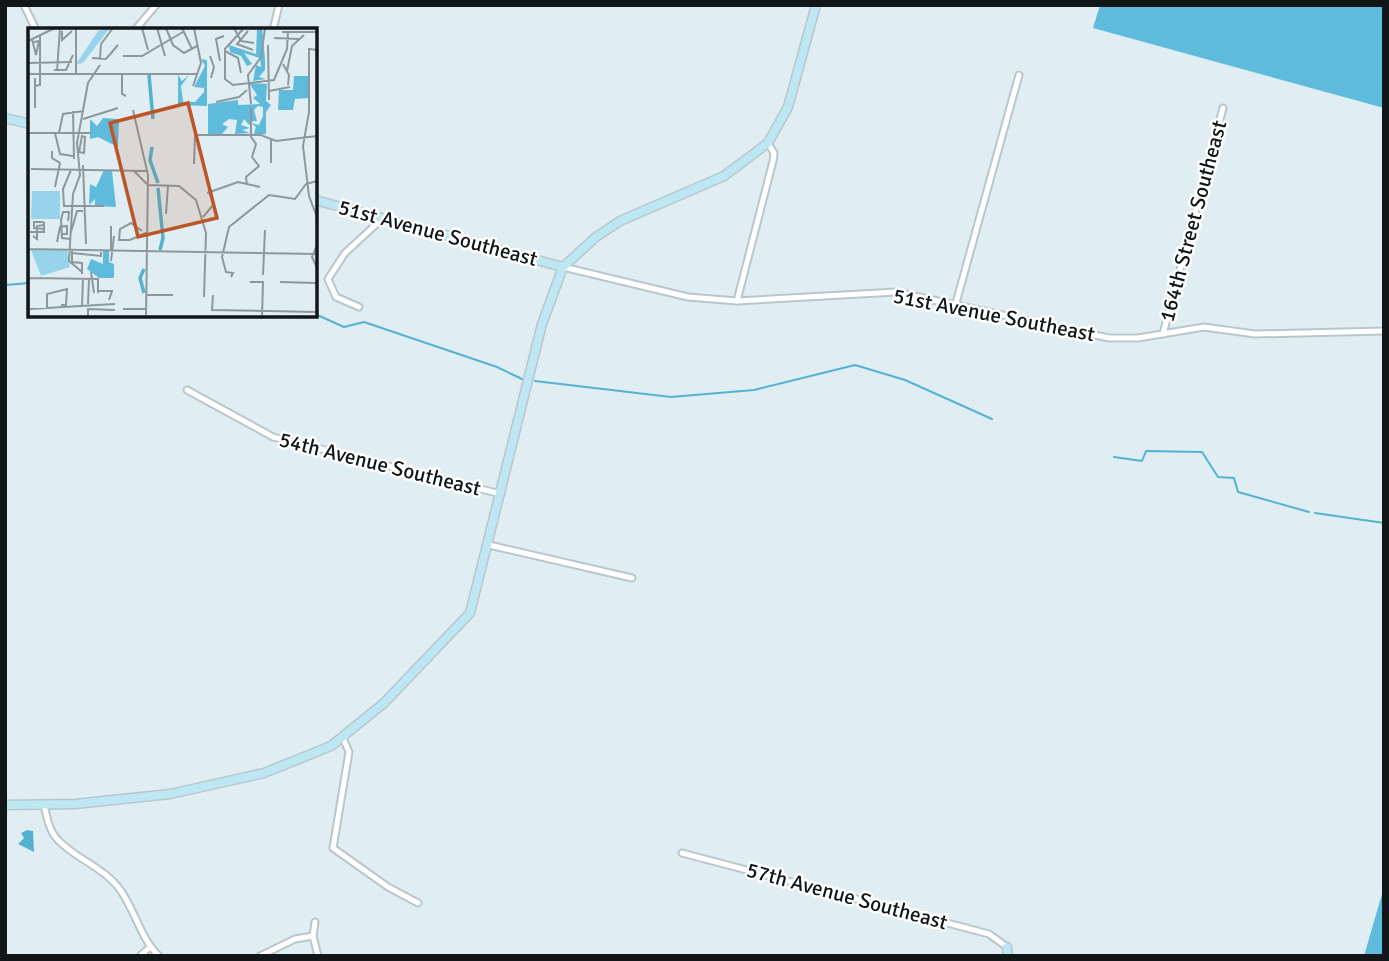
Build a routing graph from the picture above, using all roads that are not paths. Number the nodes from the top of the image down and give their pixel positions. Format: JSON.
{"nodes":[{"id":1,"x":24,"y":5,"type":"edge"},
{"id":2,"x":156,"y":5,"type":"edge"},
{"id":3,"x":279,"y":5,"type":"edge"},
{"id":4,"x":816,"y":5,"type":"edge"},
{"id":5,"x":35,"y":28,"type":"edge"},
{"id":6,"x":137,"y":28,"type":"edge"},
{"id":7,"x":273,"y":28,"type":"edge"},
{"id":8,"x":1019,"y":75,"type":"dead end"},
{"id":9,"x":1223,"y":107,"type":"dead end"},
{"id":10,"x":5,"y":118,"type":"edge"},
{"id":11,"x":28,"y":124,"type":"edge"},
{"id":12,"x":768,"y":143,"type":"junction"},
{"id":13,"x":317,"y":201,"type":"edge"},
{"id":14,"x":382,"y":219,"type":"junction"},
{"id":15,"x":564,"y":267,"type":"junction"},
{"id":16,"x":737,"y":301,"type":"junction"},
{"id":17,"x":956,"y":303,"type":"junction"},
{"id":18,"x":359,"y":307,"type":"dead end"},
{"id":19,"x":1384,"y":331,"type":"edge"},
{"id":20,"x":1163,"y":334,"type":"junction"},
{"id":21,"x":187,"y":390,"type":"dead end"},
{"id":22,"x":501,"y":494,"type":"junction"},
{"id":23,"x":489,"y":545,"type":"junction"},
{"id":24,"x":632,"y":578,"type":"dead end"},
{"id":25,"x":343,"y":738,"type":"junction"},
{"id":26,"x":5,"y":805,"type":"edge"},
{"id":27,"x":44,"y":805,"type":"junction"},
{"id":28,"x":682,"y":853,"type":"dead end"},
{"id":29,"x":418,"y":902,"type":"dead end"},
{"id":30,"x":315,"y":922,"type":"dead end"},
{"id":31,"x":313,"y":936,"type":"junction"},
{"id":32,"x":150,"y":947,"type":"junction"},
{"id":33,"x":1008,"y":951,"type":"edge"},
{"id":34,"x":141,"y":956,"type":"edge"},
{"id":35,"x":159,"y":956,"type":"edge"},
{"id":36,"x":260,"y":956,"type":"edge"},
{"id":37,"x":318,"y":956,"type":"edge"}],
"edges":[{"from":1,"to":5,"type":"street"},
{"from":2,"to":6,"type":"street"},
{"from":3,"to":7,"type":"street"},
{"from":4,"to":12,"type":"street"},
{"from":8,"to":17,"type":"street"},
{"from":9,"to":20,"type":"street","name":"164th Street Southeast"},
{"from":10,"to":11,"type":"street"},
{"from":12,"to":15,"type":"street"},
{"from":12,"to":16,"type":"street"},
{"from":13,"to":14,"type":"street","name":"51st Avenue Southeast"},
{"from":14,"to":15,"type":"street","name":"51st Avenue Southeast"},
{"from":14,"to":18,"type":"street"},
{"from":15,"to":16,"type":"street","name":"51st Avenue Southeast"},
{"from":15,"to":22,"type":"street"},
{"from":16,"to":17,"type":"street","name":"51st Avenue Southeast"},
{"from":17,"to":20,"type":"street","name":"51st Avenue Southeast"},
{"from":19,"to":20,"type":"street","name":"51st Avenue Southeast"},
{"from":21,"to":22,"type":"street","name":"54th Avenue Southeast"},
{"from":22,"to":23,"type":"street"},
{"from":23,"to":24,"type":"street"},
{"from":23,"to":25,"type":"street"},
{"from":25,"to":27,"type":"street"},
{"from":25,"to":29,"type":"street"},
{"from":26,"to":27,"type":"street"},
{"from":27,"to":32,"type":"street"},
{"from":28,"to":33,"type":"street","name":"57th Avenue Southeast"},
{"from":30,"to":31,"type":"street"},
{"from":31,"to":36,"type":"street"},
{"from":31,"to":37,"type":"street"},
{"from":32,"to":34,"type":"street"},
{"from":32,"to":35,"type":"street"}]}
